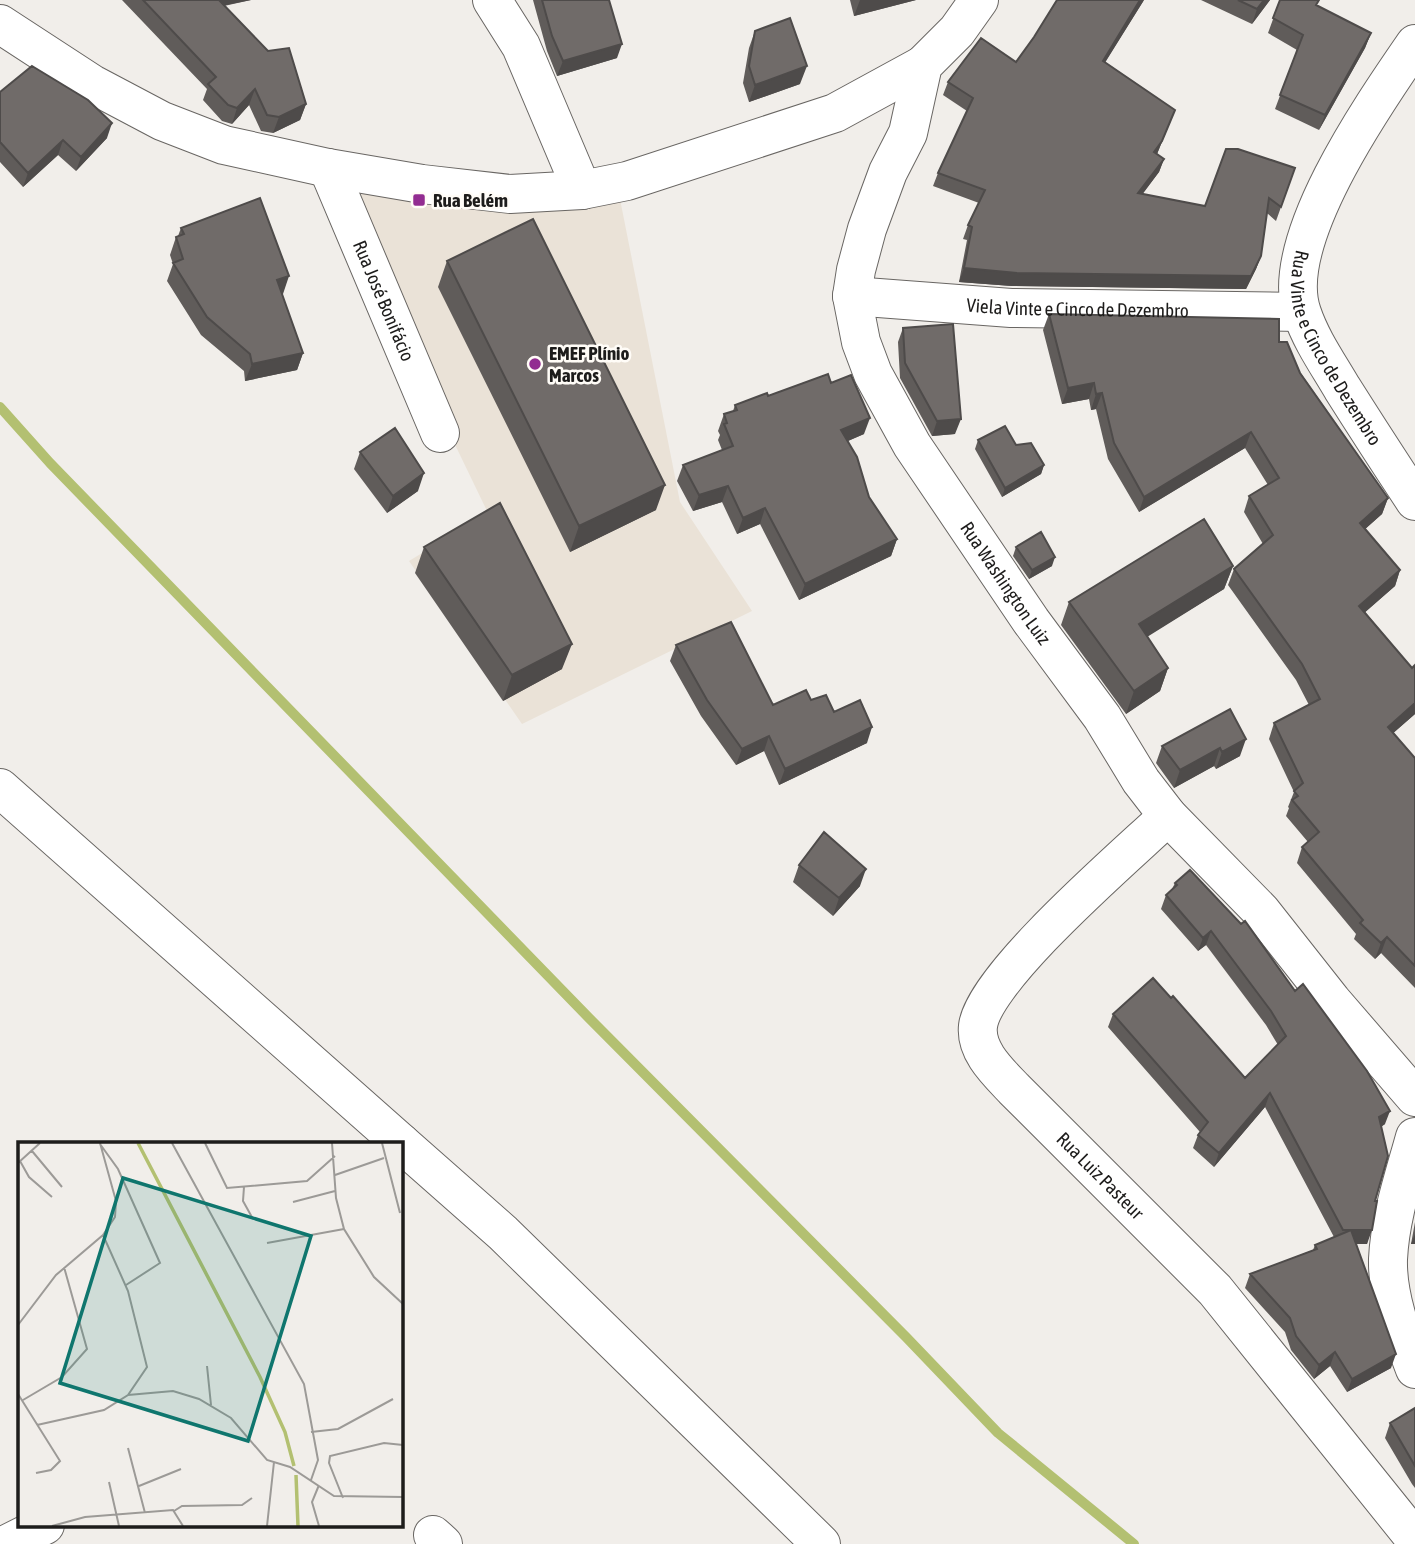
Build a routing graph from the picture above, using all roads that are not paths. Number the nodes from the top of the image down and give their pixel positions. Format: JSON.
{"nodes":[{"id":1,"x":492,"y":0,"type":"edge"},
{"id":2,"x":979,"y":0,"type":"edge"},
{"id":3,"x":0,"y":24,"type":"edge"},
{"id":4,"x":1415,"y":44,"type":"edge"},
{"id":5,"x":923,"y":65,"type":"junction"},
{"id":6,"x":328,"y":169,"type":"junction"},
{"id":7,"x":582,"y":190,"type":"junction"},
{"id":8,"x":852,"y":296,"type":"junction"},
{"id":9,"x":1301,"y":312,"type":"junction"},
{"id":10,"x":440,"y":433,"type":"dead end"},
{"id":11,"x":1415,"y":500,"type":"edge"},
{"id":12,"x":0,"y":788,"type":"edge"},
{"id":13,"x":1168,"y":816,"type":"junction"},
{"id":14,"x":1415,"y":1097,"type":"edge"},
{"id":15,"x":1415,"y":1137,"type":"edge"},
{"id":16,"x":400,"y":1142,"type":"edge"},
{"id":17,"x":402,"y":1144,"type":"edge"},
{"id":18,"x":1415,"y":1369,"type":"edge"},
{"id":19,"x":43,"y":1526,"type":"edge"},
{"id":20,"x":1415,"y":1538,"type":"edge"},
{"id":21,"x":7,"y":1544,"type":"edge"},
{"id":22,"x":821,"y":1544,"type":"edge"}],
"edges":[{"from":1,"to":7,"type":"street"},
{"from":2,"to":5,"type":"street"},
{"from":3,"to":6,"type":"street"},
{"from":4,"to":9,"type":"street","name":"Rua Vinte e Cinco de Dezembro"},
{"from":5,"to":7,"type":"street"},
{"from":5,"to":8,"type":"street","name":"Rua Washington Luiz"},
{"from":6,"to":7,"type":"street"},
{"from":6,"to":10,"type":"street","name":"Rua José Bonifácio"},
{"from":8,"to":9,"type":"street","name":"Viela Vinte e Cinco de Dezembro"},
{"from":8,"to":13,"type":"street","name":"Rua Washington Luiz"},
{"from":9,"to":11,"type":"street","name":"Rua Vinte e Cinco de Dezembro"},
{"from":12,"to":16,"type":"street"},
{"from":13,"to":14,"type":"street","name":"Rua Washington Luiz"},
{"from":13,"to":20,"type":"street","name":"Rua Luiz Pasteur"},
{"from":15,"to":18,"type":"street"},
{"from":17,"to":22,"type":"street"},
{"from":19,"to":21,"type":"street"}]}
